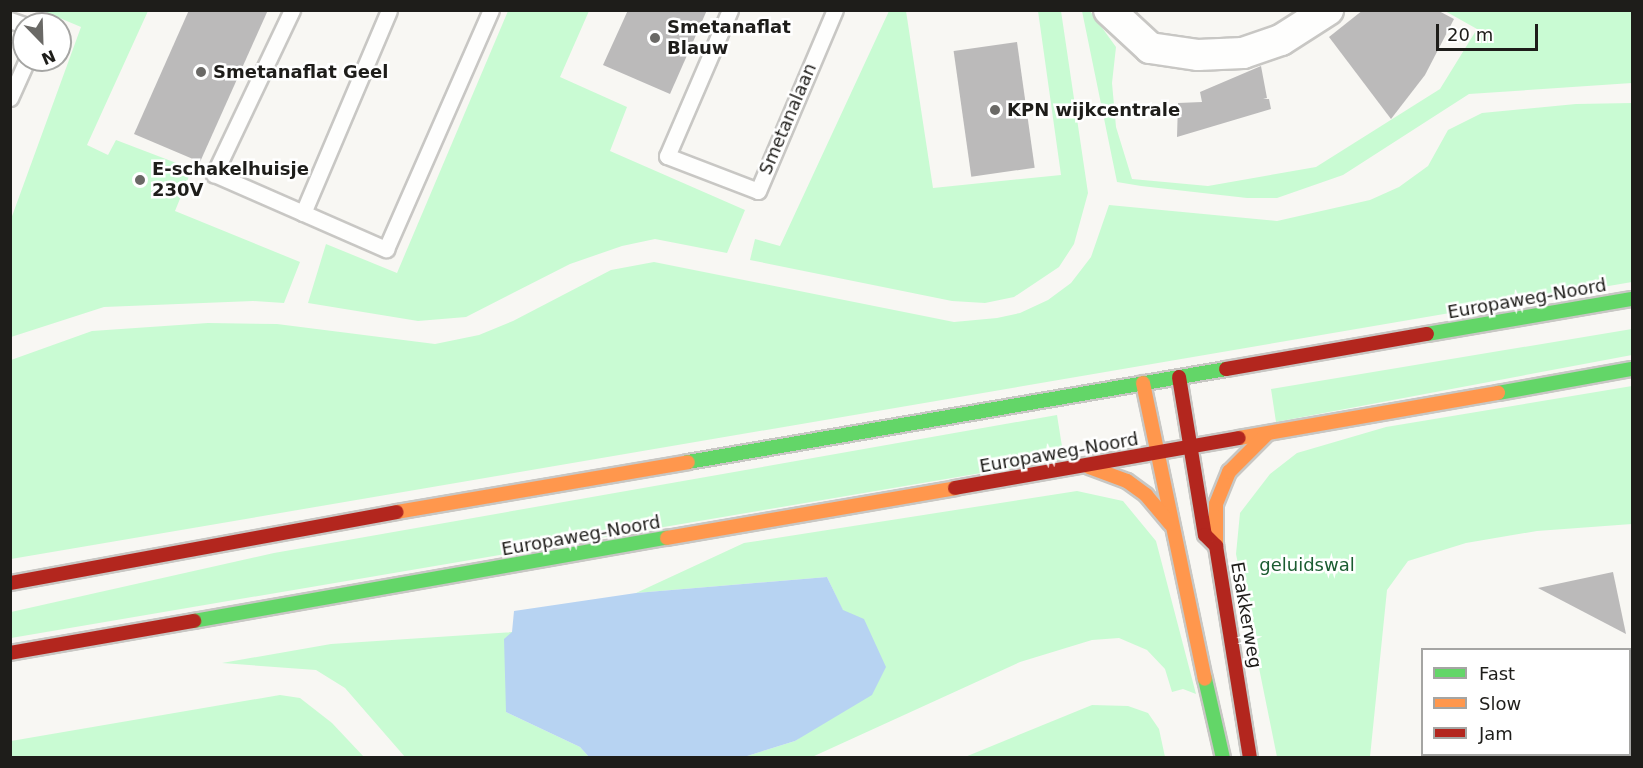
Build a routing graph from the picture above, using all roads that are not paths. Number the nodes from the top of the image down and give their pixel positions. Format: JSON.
{"nodes":[{"id":1,"x":292,"y":10,"type":"edge"},
{"id":2,"x":389,"y":10,"type":"edge"},
{"id":3,"x":491,"y":10,"type":"edge"},
{"id":4,"x":730,"y":10,"type":"edge"},
{"id":5,"x":835,"y":10,"type":"edge"},
{"id":6,"x":1109,"y":10,"type":"edge"},
{"id":7,"x":1328,"y":10,"type":"edge"},
{"id":8,"x":22,"y":72,"type":"edge"},
{"id":9,"x":10,"y":98,"type":"edge"},
{"id":10,"x":303,"y":213,"type":"junction"},
{"id":11,"x":1632,"y":299,"type":"edge"},
{"id":12,"x":1632,"y":369,"type":"edge"},
{"id":13,"x":1179,"y":377,"type":"junction"},
{"id":14,"x":1143,"y":383,"type":"junction"},
{"id":15,"x":1267,"y":434,"type":"junction"},
{"id":16,"x":1191,"y":448,"type":"junction"},
{"id":17,"x":1157,"y":454,"type":"junction"},
{"id":18,"x":1089,"y":467,"type":"junction"},
{"id":19,"x":1170,"y":524,"type":"junction"},
{"id":20,"x":1216,"y":546,"type":"junction"},
{"id":21,"x":10,"y":583,"type":"edge"},
{"id":22,"x":10,"y":653,"type":"edge"},
{"id":23,"x":1223,"y":758,"type":"edge"},
{"id":24,"x":1250,"y":758,"type":"edge"}],
"edges":[{"from":1,"to":10,"type":"lane"},
{"from":2,"to":10,"type":"lane"},
{"from":3,"to":10,"type":"lane"},
{"from":4,"to":5,"type":"lane","name":"Smetanalaan"},
{"from":6,"to":7,"type":"street"},
{"from":8,"to":9,"type":"lane"},
{"from":11,"to":13,"type":"main road","name":"Europaweg-Noord"},
{"from":12,"to":15,"type":"main road","name":"Europaweg-Noord"},
{"from":13,"to":14,"type":"main road","name":"Europaweg-Noord"},
{"from":13,"to":16,"type":"main road"},
{"from":14,"to":17,"type":"main road","name":"Europaweg-Noord"},
{"from":14,"to":21,"type":"main road","name":"Europaweg-Noord"},
{"from":15,"to":16,"type":"main road","name":"Europaweg-Noord"},
{"from":15,"to":20,"type":"main road"},
{"from":16,"to":17,"type":"main road","name":"Europaweg-Noord"},
{"from":16,"to":20,"type":"main road","name":"Esakkerweg"},
{"from":17,"to":18,"type":"main road","name":"Europaweg-Noord"},
{"from":17,"to":19,"type":"main road"},
{"from":18,"to":19,"type":"main road"},
{"from":18,"to":22,"type":"main road","name":"Europaweg-Noord"},
{"from":19,"to":23,"type":"main road"},
{"from":20,"to":24,"type":"main road","name":"Esakkerweg"}]}
